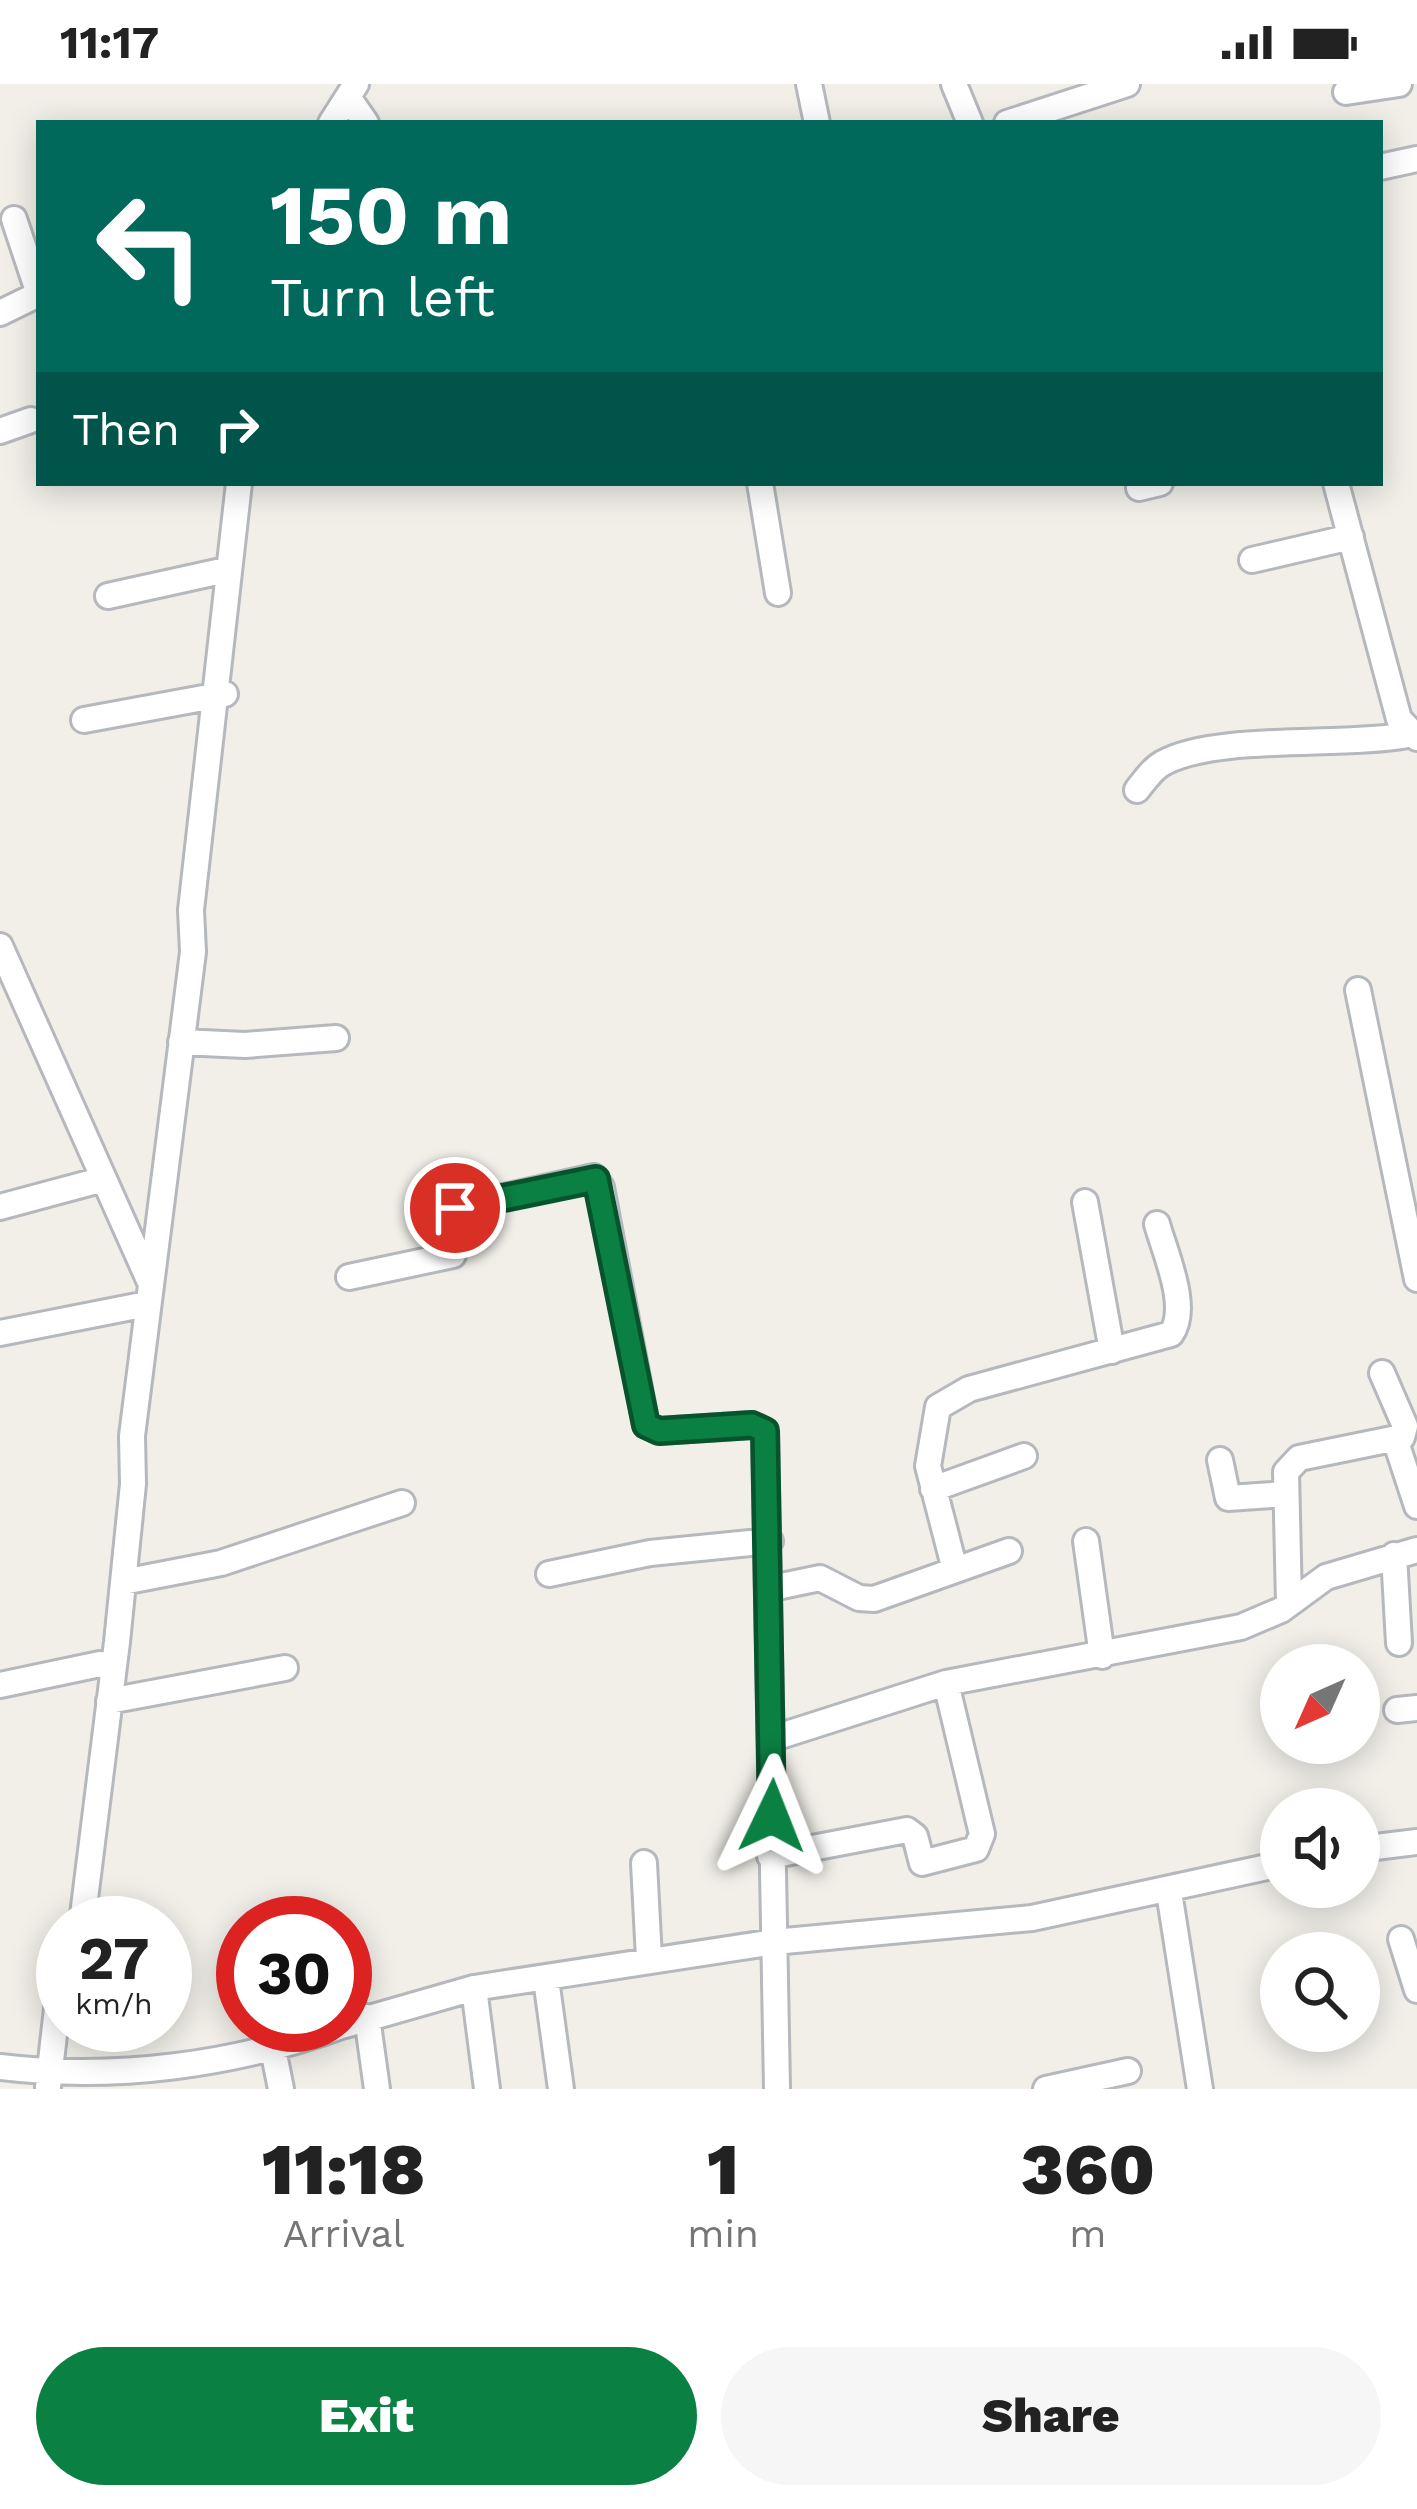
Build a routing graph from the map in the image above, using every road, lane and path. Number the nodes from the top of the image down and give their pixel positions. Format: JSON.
{"nodes":[{"id":1,"x":808,"y":84,"type":"edge"},
{"id":2,"x":954,"y":84,"type":"edge"},
{"id":3,"x":1127,"y":84,"type":"edge"},
{"id":4,"x":1397,"y":84,"type":"edge"},
{"id":5,"x":348,"y":88,"type":"edge"},
{"id":6,"x":1346,"y":92,"type":"dead end"},
{"id":7,"x":319,"y":120,"type":"edge"},
{"id":8,"x":332,"y":120,"type":"edge"},
{"id":9,"x":364,"y":120,"type":"edge"},
{"id":10,"x":816,"y":120,"type":"edge"},
{"id":11,"x":969,"y":120,"type":"edge"},
{"id":12,"x":1015,"y":120,"type":"edge"},
{"id":13,"x":1417,"y":158,"type":"edge"},
{"id":14,"x":1383,"y":166,"type":"edge"},
{"id":15,"x":14,"y":219,"type":"dead end"},
{"id":16,"x":36,"y":284,"type":"edge"},
{"id":17,"x":36,"y":295,"type":"edge"},
{"id":18,"x":0,"y":313,"type":"edge"},
{"id":19,"x":31,"y":420,"type":"dead end"},
{"id":20,"x":0,"y":431,"type":"edge"},
{"id":21,"x":238,"y":486,"type":"edge"},
{"id":22,"x":251,"y":486,"type":"edge"},
{"id":23,"x":760,"y":486,"type":"edge"},
{"id":24,"x":1337,"y":486,"type":"edge"},
{"id":25,"x":1351,"y":537,"type":"junction"},
{"id":26,"x":1252,"y":560,"type":"dead end"},
{"id":27,"x":226,"y":570,"type":"junction"},
{"id":28,"x":778,"y":593,"type":"dead end"},
{"id":29,"x":108,"y":596,"type":"dead end"},
{"id":30,"x":220,"y":695,"type":"junction"},
{"id":31,"x":84,"y":720,"type":"dead end"},
{"id":32,"x":1413,"y":736,"type":"edge"},
{"id":33,"x":1137,"y":790,"type":"dead end"},
{"id":34,"x":0,"y":946,"type":"edge"},
{"id":35,"x":8,"y":987,"type":"edge"},
{"id":36,"x":1358,"y":990,"type":"dead end"},
{"id":37,"x":336,"y":1038,"type":"dead end"},
{"id":38,"x":181,"y":1042,"type":"junction"},
{"id":39,"x":104,"y":1179,"type":"junction"},
{"id":40,"x":1085,"y":1202,"type":"dead end"},
{"id":41,"x":0,"y":1207,"type":"edge"},
{"id":42,"x":1157,"y":1224,"type":"dead end"},
{"id":43,"x":349,"y":1276,"type":"dead end"},
{"id":44,"x":1417,"y":1279,"type":"edge"},
{"id":45,"x":148,"y":1293,"type":"junction"},
{"id":46,"x":0,"y":1333,"type":"edge"},
{"id":47,"x":1112,"y":1351,"type":"junction"},
{"id":48,"x":1382,"y":1373,"type":"dead end"},
{"id":49,"x":132,"y":1436,"type":"junction"},
{"id":50,"x":1395,"y":1439,"type":"junction"},
{"id":51,"x":1024,"y":1456,"type":"dead end"},
{"id":52,"x":1220,"y":1460,"type":"dead end"},
{"id":53,"x":934,"y":1489,"type":"junction"},
{"id":54,"x":1286,"y":1494,"type":"junction"},
{"id":55,"x":402,"y":1503,"type":"dead end"},
{"id":56,"x":1417,"y":1506,"type":"edge"},
{"id":57,"x":770,"y":1540,"type":"junction"},
{"id":58,"x":1086,"y":1541,"type":"dead end"},
{"id":59,"x":1009,"y":1551,"type":"dead end"},
{"id":60,"x":1405,"y":1553,"type":"edge"},
{"id":61,"x":955,"y":1570,"type":"junction"},
{"id":62,"x":549,"y":1574,"type":"dead end"},
{"id":63,"x":123,"y":1582,"type":"junction"},
{"id":64,"x":772,"y":1588,"type":"junction"},
{"id":65,"x":1289,"y":1603,"type":"junction"},
{"id":66,"x":1400,"y":1643,"type":"dead end"},
{"id":67,"x":1102,"y":1656,"type":"junction"},
{"id":68,"x":100,"y":1664,"type":"junction"},
{"id":69,"x":285,"y":1668,"type":"dead end"},
{"id":70,"x":946,"y":1683,"type":"junction"},
{"id":71,"x":0,"y":1685,"type":"edge"},
{"id":72,"x":109,"y":1701,"type":"junction"},
{"id":73,"x":774,"y":1738,"type":"junction"},
{"id":74,"x":1417,"y":1842,"type":"edge"},
{"id":75,"x":1380,"y":1846,"type":"edge"},
{"id":76,"x":770,"y":1856,"type":"junction"},
{"id":77,"x":644,"y":1863,"type":"dead end"},
{"id":78,"x":1260,"y":1869,"type":"edge"},
{"id":79,"x":1168,"y":1892,"type":"junction"},
{"id":80,"x":70,"y":1896,"type":"edge"},
{"id":81,"x":85,"y":1896,"type":"edge"},
{"id":82,"x":1401,"y":1940,"type":"dead end"},
{"id":83,"x":773,"y":1942,"type":"junction"},
{"id":84,"x":650,"y":1959,"type":"junction"},
{"id":85,"x":546,"y":1978,"type":"junction"},
{"id":86,"x":473,"y":1988,"type":"junction"},
{"id":87,"x":1417,"y":1990,"type":"edge"},
{"id":88,"x":372,"y":2016,"type":"edge"},
{"id":89,"x":64,"y":2052,"type":"edge"},
{"id":90,"x":262,"y":2052,"type":"edge"},
{"id":91,"x":274,"y":2052,"type":"edge"},
{"id":92,"x":363,"y":2052,"type":"edge"},
{"id":93,"x":0,"y":2066,"type":"edge"},
{"id":94,"x":1128,"y":2071,"type":"dead end"},
{"id":95,"x":159,"y":2079,"type":"edge"},
{"id":96,"x":56,"y":2081,"type":"edge"},
{"id":97,"x":1055,"y":2088,"type":"edge"},
{"id":98,"x":281,"y":2089,"type":"edge"},
{"id":99,"x":377,"y":2089,"type":"edge"},
{"id":100,"x":488,"y":2089,"type":"edge"},
{"id":101,"x":562,"y":2089,"type":"edge"},
{"id":102,"x":777,"y":2089,"type":"edge"},
{"id":103,"x":1200,"y":2089,"type":"edge"}],
"edges":[{"from":1,"to":10,"type":"street"},
{"from":2,"to":11,"type":"street"},
{"from":3,"to":12,"type":"street"},
{"from":4,"to":6,"type":"street"},
{"from":5,"to":7,"type":"street"},
{"from":5,"to":8,"type":"street"},
{"from":5,"to":9,"type":"street"},
{"from":13,"to":14,"type":"street"},
{"from":15,"to":16,"type":"street"},
{"from":17,"to":18,"type":"street"},
{"from":19,"to":20,"type":"street"},
{"from":21,"to":27,"type":"street"},
{"from":22,"to":30,"type":"street"},
{"from":23,"to":28,"type":"street"},
{"from":24,"to":25,"type":"street"},
{"from":25,"to":26,"type":"street"},
{"from":25,"to":32,"type":"street"},
{"from":27,"to":29,"type":"street"},
{"from":27,"to":30,"type":"street"},
{"from":30,"to":31,"type":"street"},
{"from":30,"to":38,"type":"street"},
{"from":32,"to":33,"type":"street"},
{"from":34,"to":35,"type":"street"},
{"from":35,"to":39,"type":"street"},
{"from":36,"to":44,"type":"street"},
{"from":37,"to":38,"type":"street"},
{"from":38,"to":45,"type":"street"},
{"from":39,"to":41,"type":"street"},
{"from":39,"to":45,"type":"street"},
{"from":40,"to":47,"type":"street"},
{"from":42,"to":47,"type":"street"},
{"from":43,"to":57,"type":"street"},
{"from":45,"to":46,"type":"street"},
{"from":45,"to":49,"type":"street"},
{"from":47,"to":53,"type":"street"},
{"from":48,"to":50,"type":"street"},
{"from":49,"to":63,"type":"street"},
{"from":49,"to":68,"type":"street"},
{"from":50,"to":54,"type":"street"},
{"from":50,"to":56,"type":"street"},
{"from":51,"to":53,"type":"street"},
{"from":52,"to":54,"type":"street"},
{"from":53,"to":61,"type":"street"},
{"from":54,"to":65,"type":"street"},
{"from":55,"to":63,"type":"street"},
{"from":57,"to":62,"type":"street"},
{"from":57,"to":64,"type":"street"},
{"from":58,"to":67,"type":"street"},
{"from":59,"to":61,"type":"street"},
{"from":60,"to":65,"type":"street"},
{"from":60,"to":66,"type":"street"},
{"from":61,"to":64,"type":"street"},
{"from":63,"to":72,"type":"street"},
{"from":64,"to":73,"type":"street"},
{"from":65,"to":67,"type":"street"},
{"from":67,"to":70,"type":"street"},
{"from":68,"to":71,"type":"street"},
{"from":68,"to":80,"type":"street"},
{"from":69,"to":72,"type":"street"},
{"from":70,"to":73,"type":"street"},
{"from":70,"to":76,"type":"street"},
{"from":72,"to":81,"type":"street"},
{"from":73,"to":76,"type":"street"},
{"from":74,"to":75,"type":"street"},
{"from":76,"to":83,"type":"street"},
{"from":77,"to":84,"type":"street"},
{"from":78,"to":79,"type":"street"},
{"from":79,"to":83,"type":"street"},
{"from":79,"to":103,"type":"street"},
{"from":82,"to":87,"type":"street"},
{"from":83,"to":84,"type":"street"},
{"from":83,"to":102,"type":"street"},
{"from":84,"to":85,"type":"street"},
{"from":85,"to":86,"type":"street"},
{"from":85,"to":101,"type":"street"},
{"from":86,"to":88,"type":"street"},
{"from":86,"to":100,"type":"street"},
{"from":89,"to":96,"type":"street"},
{"from":90,"to":95,"type":"street"},
{"from":91,"to":98,"type":"street"},
{"from":92,"to":99,"type":"street"},
{"from":93,"to":96,"type":"street"},
{"from":94,"to":97,"type":"street"},
{"from":95,"to":96,"type":"street"}]}
